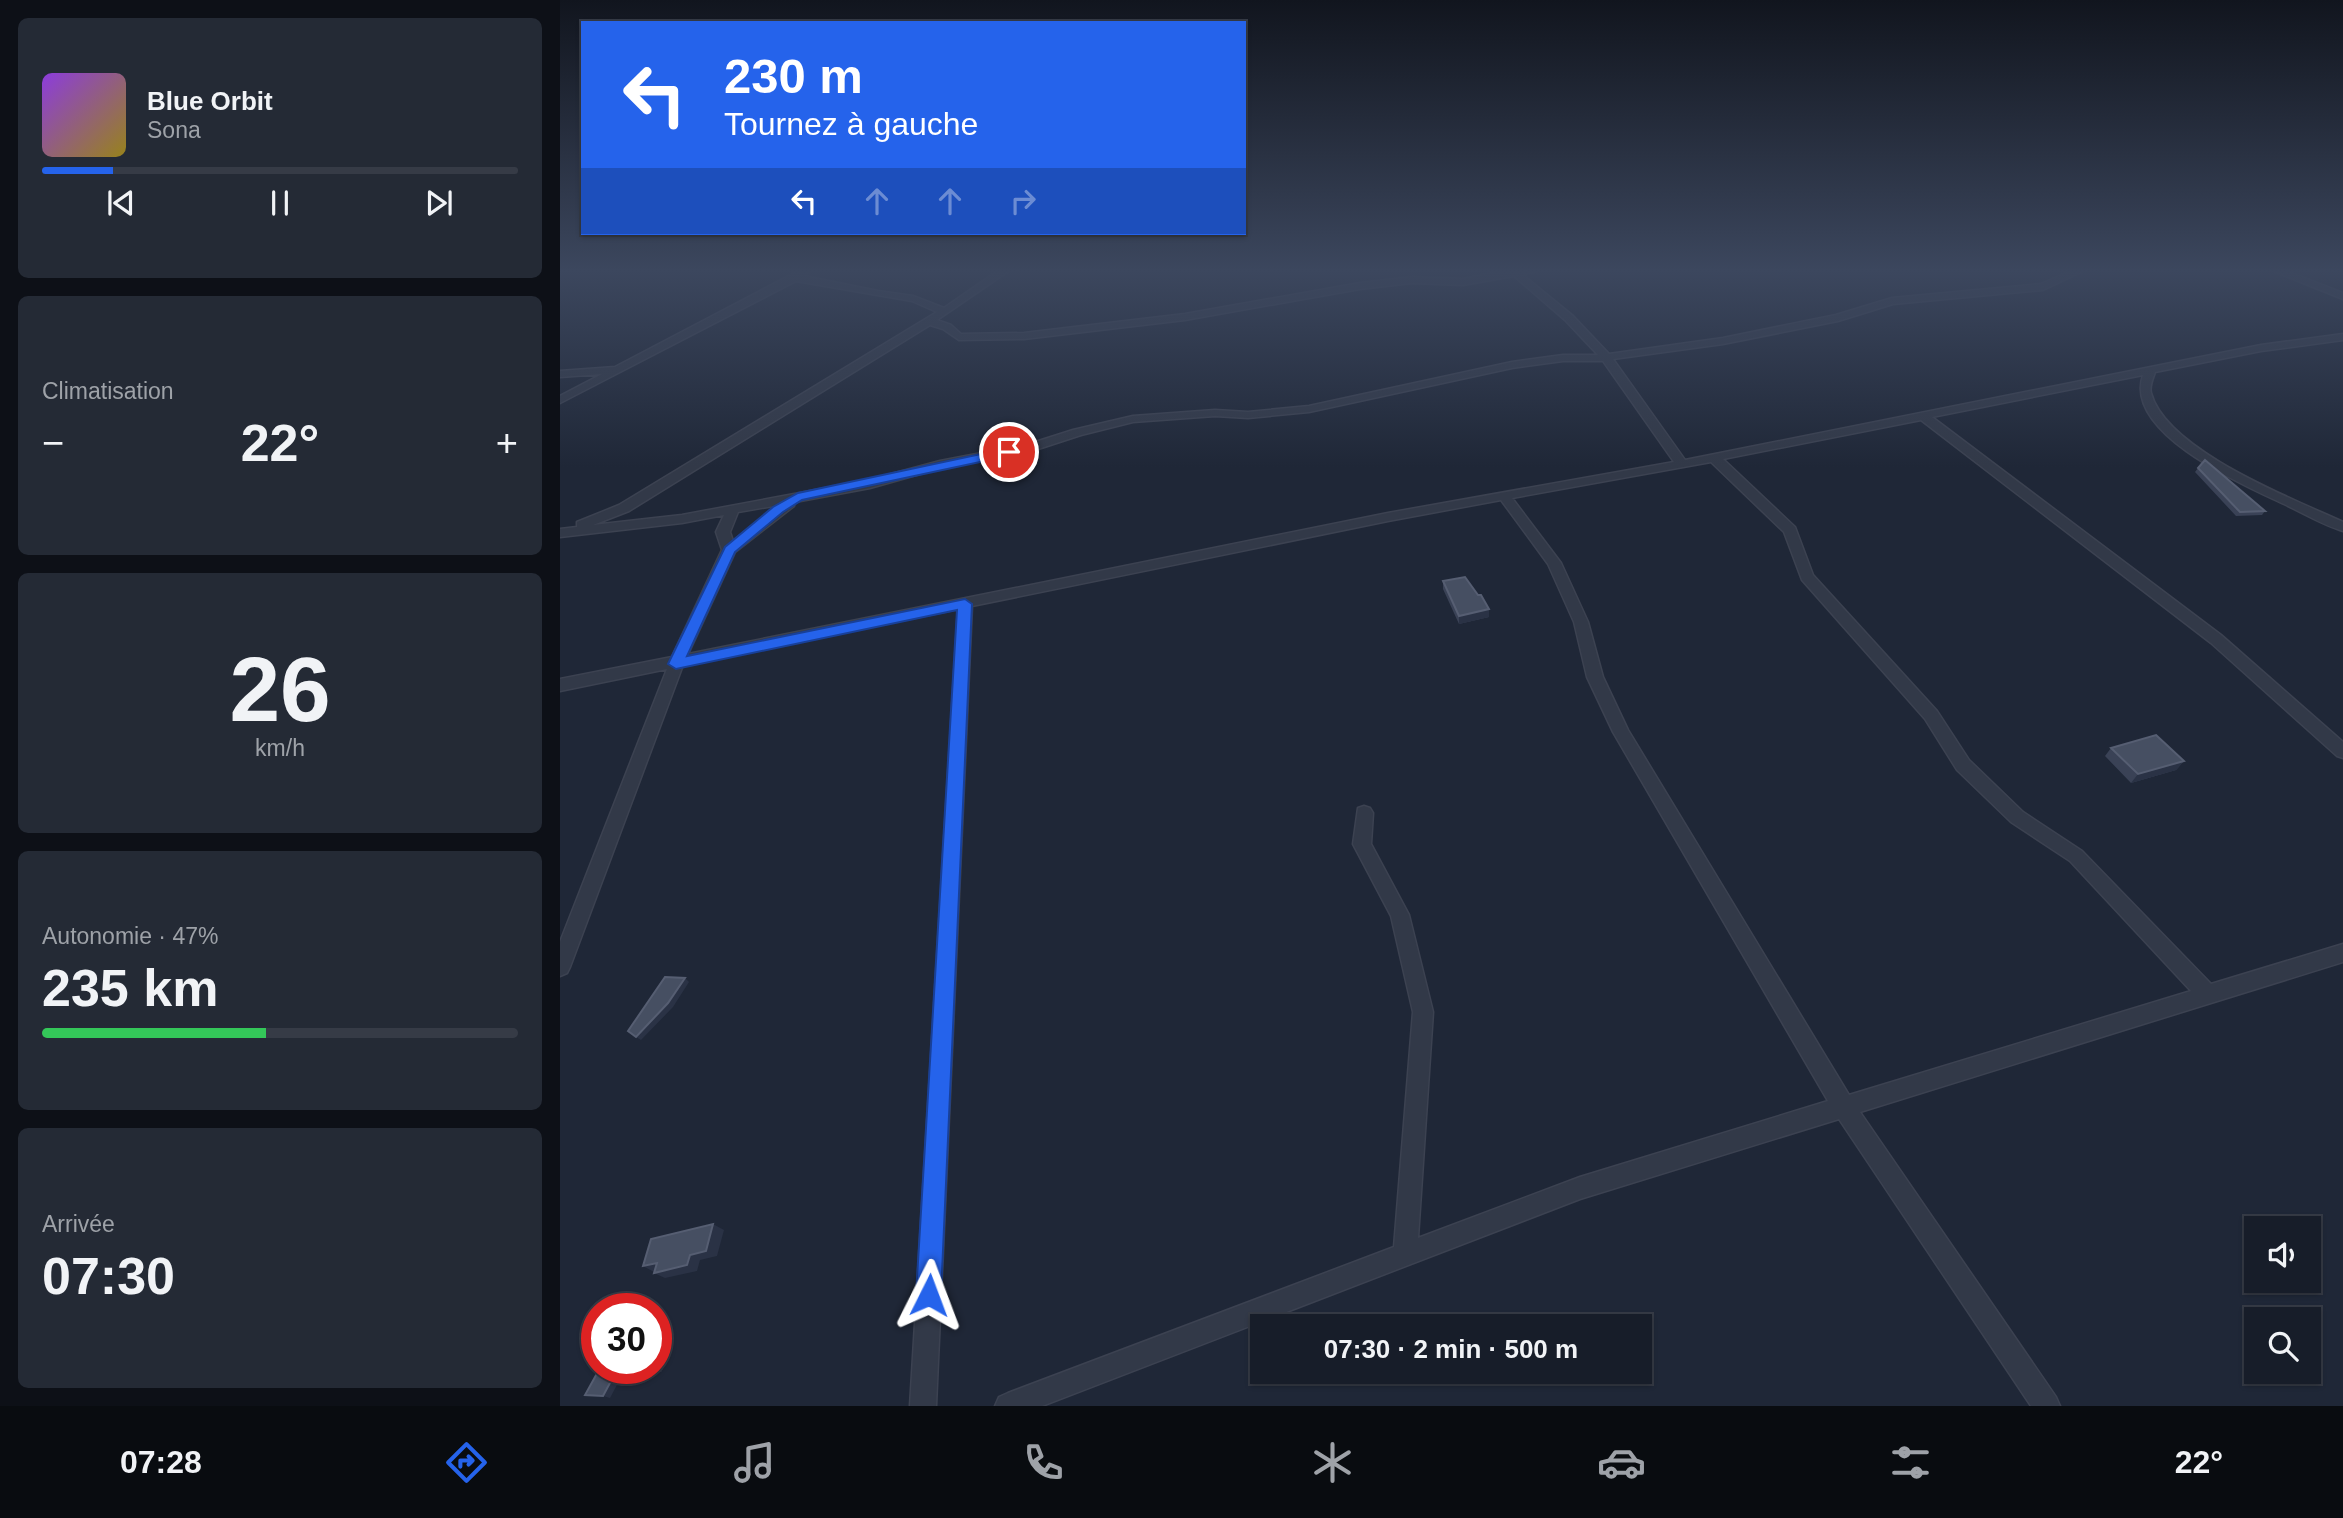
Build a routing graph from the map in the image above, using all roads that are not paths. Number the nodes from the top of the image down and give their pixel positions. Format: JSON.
{"nodes":[{"id":1,"x":683,"y":336,"type":"edge"},
{"id":2,"x":905,"y":336,"type":"edge"},
{"id":3,"x":957,"y":336,"type":"edge"},
{"id":4,"x":1035,"y":336,"type":"edge"},
{"id":5,"x":1586,"y":336,"type":"edge"},
{"id":6,"x":1750,"y":336,"type":"edge"},
{"id":7,"x":2343,"y":337,"type":"edge"},
{"id":8,"x":1606,"y":357,"type":"junction"},
{"id":9,"x":619,"y":370,"type":"junction"},
{"id":10,"x":2150,"y":371,"type":"junction"},
{"id":11,"x":560,"y":374,"type":"edge"},
{"id":12,"x":560,"y":400,"type":"edge"},
{"id":13,"x":1922,"y":415,"type":"junction"},
{"id":14,"x":1713,"y":457,"type":"junction"},
{"id":15,"x":1682,"y":464,"type":"junction"},
{"id":16,"x":1504,"y":496,"type":"junction"},
{"id":17,"x":798,"y":497,"type":"junction"},
{"id":18,"x":732,"y":511,"type":"junction"},
{"id":19,"x":2343,"y":527,"type":"edge"},
{"id":20,"x":561,"y":534,"type":"edge"},
{"id":21,"x":729,"y":550,"type":"junction"},
{"id":22,"x":965,"y":604,"type":"junction"},
{"id":23,"x":676,"y":664,"type":"junction"},
{"id":24,"x":560,"y":685,"type":"edge"},
{"id":25,"x":2343,"y":752,"type":"edge"},
{"id":26,"x":1364,"y":813,"type":"dead end"},
{"id":27,"x":2343,"y":953,"type":"edge"},
{"id":28,"x":560,"y":967,"type":"edge"},
{"id":29,"x":2207,"y":994,"type":"junction"},
{"id":30,"x":1843,"y":1106,"type":"junction"},
{"id":31,"x":1405,"y":1254,"type":"junction"},
{"id":32,"x":923,"y":1406,"type":"edge"},
{"id":33,"x":1008,"y":1406,"type":"edge"},
{"id":34,"x":2047,"y":1406,"type":"edge"}],
"edges":[{"from":1,"to":9,"type":"street"},
{"from":2,"to":20,"type":"street"},
{"from":3,"to":4,"type":"street"},
{"from":5,"to":8,"type":"street"},
{"from":6,"to":8,"type":"street"},
{"from":7,"to":10,"type":"street"},
{"from":8,"to":15,"type":"street"},
{"from":8,"to":17,"type":"street"},
{"from":9,"to":11,"type":"street"},
{"from":9,"to":12,"type":"street"},
{"from":10,"to":13,"type":"street"},
{"from":10,"to":19,"type":"street"},
{"from":13,"to":14,"type":"street"},
{"from":13,"to":25,"type":"street"},
{"from":14,"to":15,"type":"street"},
{"from":14,"to":29,"type":"street"},
{"from":15,"to":16,"type":"street"},
{"from":16,"to":22,"type":"street"},
{"from":16,"to":30,"type":"street"},
{"from":17,"to":18,"type":"street"},
{"from":17,"to":21,"type":"street"},
{"from":18,"to":20,"type":"street"},
{"from":18,"to":21,"type":"street"},
{"from":21,"to":23,"type":"street"},
{"from":22,"to":23,"type":"street"},
{"from":22,"to":32,"type":"street"},
{"from":23,"to":24,"type":"street"},
{"from":23,"to":28,"type":"street"},
{"from":26,"to":31,"type":"street"},
{"from":27,"to":29,"type":"street"},
{"from":29,"to":30,"type":"street"},
{"from":30,"to":31,"type":"street"},
{"from":30,"to":34,"type":"street"},
{"from":31,"to":33,"type":"street"}]}
